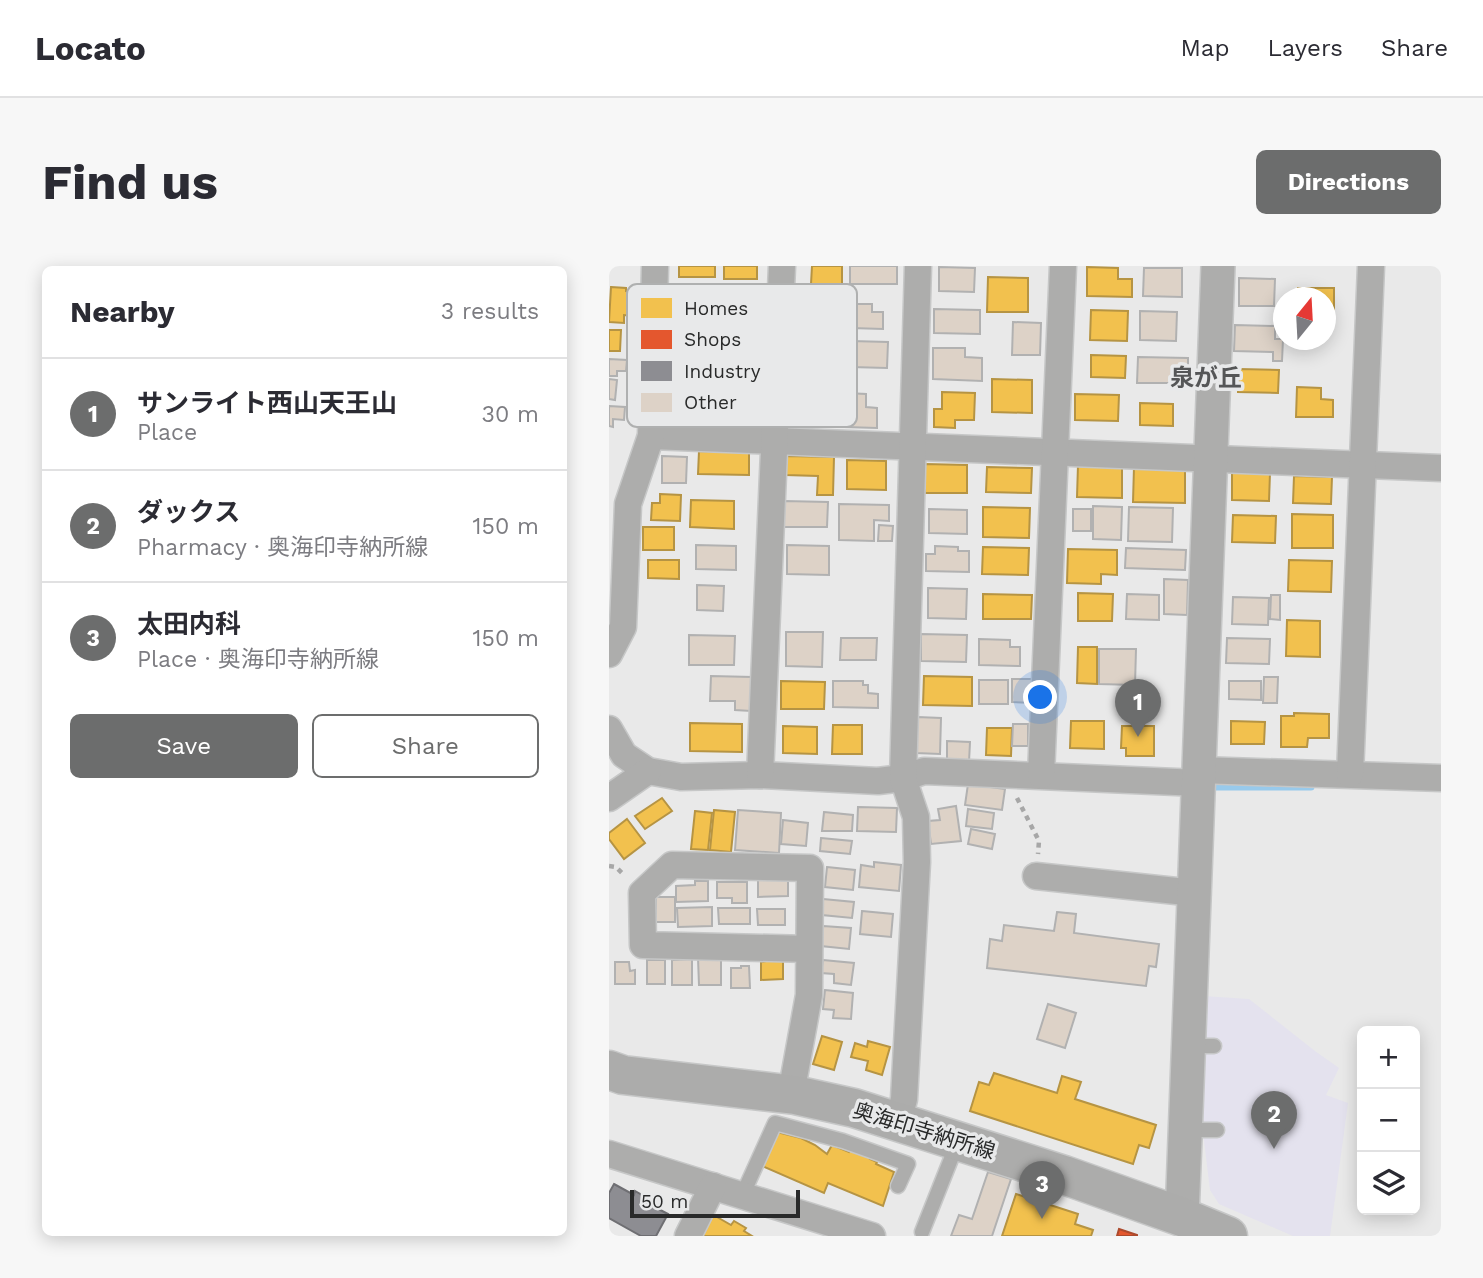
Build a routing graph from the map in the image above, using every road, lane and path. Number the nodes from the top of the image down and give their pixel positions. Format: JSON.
{"nodes":[{"id":1,"x":655,"y":266,"type":"edge"},
{"id":2,"x":782,"y":266,"type":"edge"},
{"id":3,"x":918,"y":266,"type":"edge"},
{"id":4,"x":1063,"y":266,"type":"edge"},
{"id":5,"x":1218,"y":266,"type":"edge"},
{"id":6,"x":1371,"y":266,"type":"edge"},
{"id":7,"x":655,"y":284,"type":"edge"},
{"id":8,"x":781,"y":284,"type":"edge"},
{"id":9,"x":651,"y":427,"type":"edge"},
{"id":10,"x":775,"y":427,"type":"edge"},
{"id":11,"x":651,"y":436,"type":"junction"},
{"id":12,"x":774,"y":440,"type":"junction"},
{"id":13,"x":913,"y":447,"type":"junction"},
{"id":14,"x":1055,"y":452,"type":"junction"},
{"id":15,"x":1210,"y":458,"type":"junction"},
{"id":16,"x":1363,"y":465,"type":"junction"},
{"id":17,"x":1441,"y":468,"type":"edge"},
{"id":18,"x":609,"y":654,"type":"edge"},
{"id":19,"x":609,"y":729,"type":"edge"},
{"id":20,"x":648,"y":771,"type":"junction"},
{"id":21,"x":1350,"y":774,"type":"junction"},
{"id":22,"x":760,"y":775,"type":"junction"},
{"id":23,"x":1041,"y":775,"type":"junction"},
{"id":24,"x":1199,"y":776,"type":"junction"},
{"id":25,"x":1441,"y":778,"type":"edge"},
{"id":26,"x":614,"y":787,"type":"edge"},
{"id":27,"x":907,"y":788,"type":"junction"},
{"id":28,"x":1011,"y":789,"type":"dead end"},
{"id":29,"x":1037,"y":876,"type":"joint"},
{"id":30,"x":1195,"y":893,"type":"junction"},
{"id":31,"x":809,"y":949,"type":"junction"},
{"id":32,"x":614,"y":1079,"type":"edge"},
{"id":33,"x":791,"y":1094,"type":"junction"},
{"id":34,"x":898,"y":1122,"type":"junction"},
{"id":35,"x":965,"y":1143,"type":"junction"},
{"id":36,"x":609,"y":1154,"type":"edge"},
{"id":37,"x":713,"y":1186,"type":"junction"},
{"id":38,"x":898,"y":1186,"type":"dead end"},
{"id":39,"x":743,"y":1196,"type":"junction"},
{"id":40,"x":1182,"y":1217,"type":"junction"},
{"id":41,"x":922,"y":1232,"type":"dead end"},
{"id":42,"x":688,"y":1236,"type":"edge"},
{"id":43,"x":872,"y":1236,"type":"edge"},
{"id":44,"x":1228,"y":1236,"type":"edge"}],
"edges":[{"from":1,"to":7,"type":"street"},
{"from":2,"to":8,"type":"street"},
{"from":3,"to":13,"type":"street"},
{"from":4,"to":14,"type":"street"},
{"from":5,"to":15,"type":"street"},
{"from":6,"to":16,"type":"street"},
{"from":9,"to":11,"type":"street"},
{"from":10,"to":12,"type":"street"},
{"from":11,"to":12,"type":"street"},
{"from":11,"to":18,"type":"street"},
{"from":12,"to":13,"type":"street"},
{"from":12,"to":22,"type":"street"},
{"from":13,"to":14,"type":"street"},
{"from":13,"to":27,"type":"street"},
{"from":14,"to":15,"type":"street"},
{"from":14,"to":23,"type":"street"},
{"from":15,"to":16,"type":"street"},
{"from":15,"to":24,"type":"street"},
{"from":16,"to":17,"type":"street"},
{"from":16,"to":21,"type":"street"},
{"from":19,"to":20,"type":"street"},
{"from":20,"to":22,"type":"street"},
{"from":20,"to":26,"type":"street"},
{"from":21,"to":24,"type":"street"},
{"from":21,"to":25,"type":"street"},
{"from":22,"to":27,"type":"street"},
{"from":23,"to":24,"type":"street"},
{"from":23,"to":27,"type":"street"},
{"from":24,"to":30,"type":"street"},
{"from":27,"to":34,"type":"street"},
{"from":28,"to":29,"type":"path"},
{"from":29,"to":30,"type":"street"},
{"from":30,"to":40,"type":"street"},
{"from":31,"to":31,"type":"street"},
{"from":31,"to":33,"type":"street"},
{"from":32,"to":33,"type":"main road","name":"奥海印寺納所線"},
{"from":33,"to":34,"type":"main road","name":"奥海印寺納所線"},
{"from":34,"to":35,"type":"main road","name":"奥海印寺納所線"},
{"from":35,"to":40,"type":"main road","name":"奥海印寺納所線"},
{"from":35,"to":41,"type":"lane"},
{"from":36,"to":37,"type":"street"},
{"from":37,"to":39,"type":"street"},
{"from":37,"to":42,"type":"street"},
{"from":38,"to":39,"type":"lane"},
{"from":39,"to":43,"type":"street"},
{"from":40,"to":44,"type":"main road","name":"奥海印寺納所線"}]}
